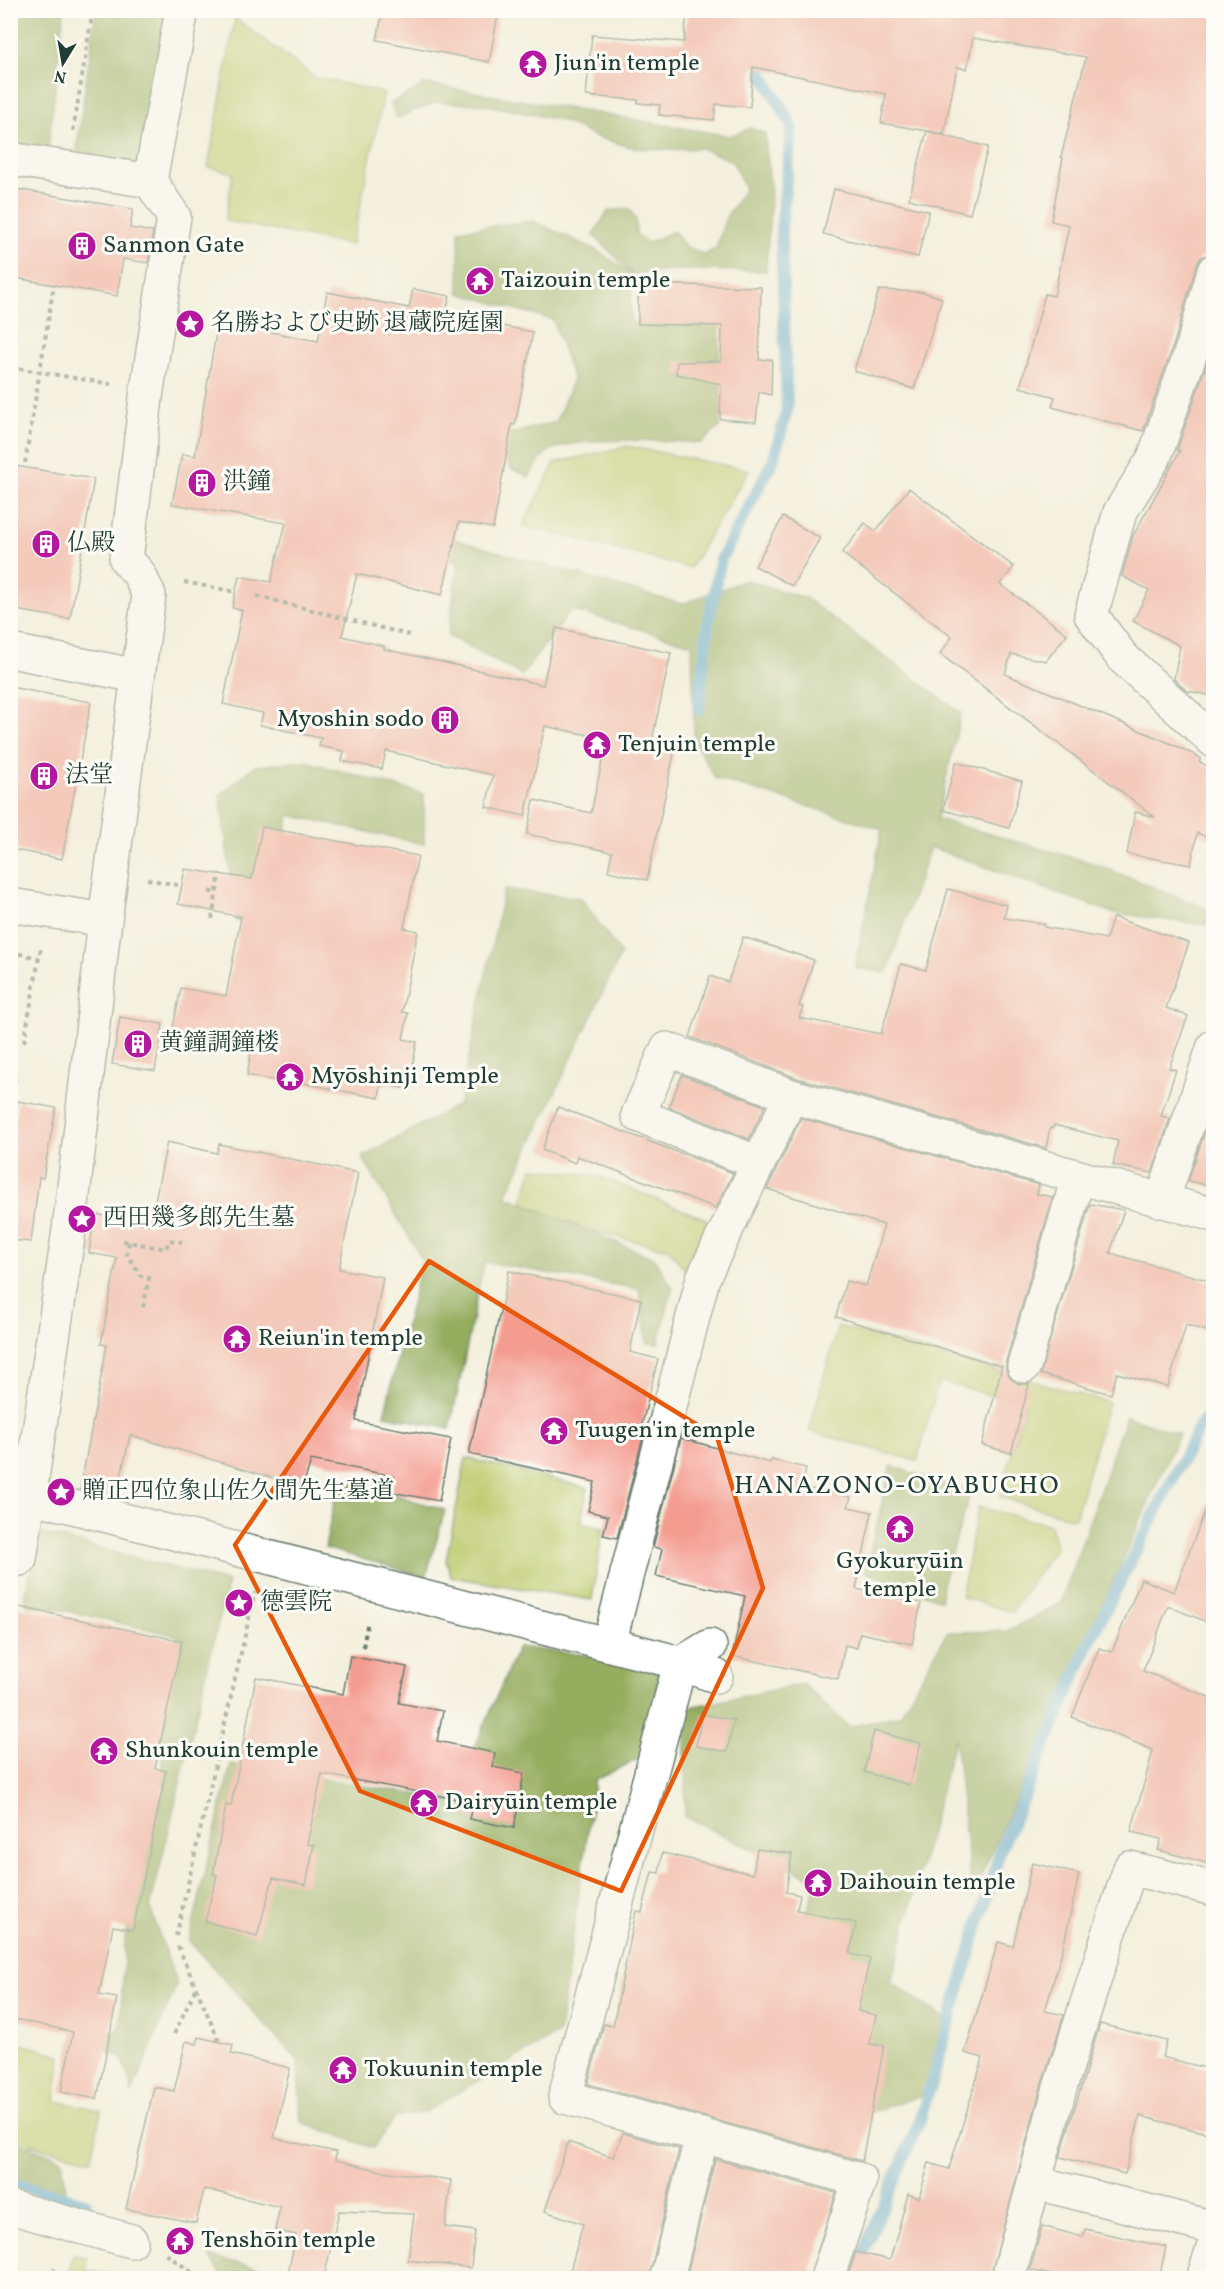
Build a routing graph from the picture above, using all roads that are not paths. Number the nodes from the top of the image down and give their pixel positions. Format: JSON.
{"nodes":[{"id":1,"x":182,"y":10,"type":"edge"},
{"id":2,"x":10,"y":159,"type":"edge"},
{"id":3,"x":150,"y":181,"type":"junction"},
{"id":4,"x":1214,"y":271,"type":"edge"},
{"id":5,"x":1204,"y":345,"type":"edge"},
{"id":6,"x":16,"y":652,"type":"dead end"},
{"id":7,"x":138,"y":676,"type":"junction"},
{"id":8,"x":1214,"y":741,"type":"edge"},
{"id":9,"x":10,"y":904,"type":"edge"},
{"id":10,"x":105,"y":920,"type":"junction"},
{"id":11,"x":1214,"y":1046,"type":"edge"},
{"id":12,"x":791,"y":1096,"type":"junction"},
{"id":13,"x":758,"y":1163,"type":"junction"},
{"id":14,"x":1078,"y":1177,"type":"junction"},
{"id":15,"x":1162,"y":1201,"type":"junction"},
{"id":16,"x":1214,"y":1215,"type":"edge"},
{"id":17,"x":1024,"y":1366,"type":"dead end"},
{"id":18,"x":30,"y":1496,"type":"junction"},
{"id":19,"x":10,"y":1557,"type":"edge"},
{"id":20,"x":609,"y":1644,"type":"junction"},
{"id":21,"x":713,"y":1661,"type":"dead end"},
{"id":22,"x":680,"y":1664,"type":"junction"},
{"id":23,"x":1214,"y":1889,"type":"edge"},
{"id":24,"x":702,"y":2135,"type":"junction"},
{"id":25,"x":1034,"y":2181,"type":"junction"},
{"id":26,"x":10,"y":2207,"type":"edge"},
{"id":27,"x":144,"y":2244,"type":"road end"},
{"id":28,"x":1211,"y":2251,"type":"edge"},
{"id":29,"x":666,"y":2278,"type":"edge"},
{"id":30,"x":827,"y":2278,"type":"edge"},
{"id":31,"x":1008,"y":2278,"type":"edge"}],
"edges":[{"from":1,"to":3,"type":"street"},
{"from":2,"to":3,"type":"street"},
{"from":3,"to":7,"type":"street"},
{"from":4,"to":5,"type":"street"},
{"from":5,"to":8,"type":"street"},
{"from":6,"to":7,"type":"street"},
{"from":7,"to":10,"type":"street"},
{"from":9,"to":10,"type":"street"},
{"from":10,"to":18,"type":"street"},
{"from":11,"to":15,"type":"street"},
{"from":12,"to":13,"type":"street"},
{"from":12,"to":13,"type":"street"},
{"from":12,"to":14,"type":"street"},
{"from":13,"to":20,"type":"street"},
{"from":14,"to":15,"type":"street"},
{"from":14,"to":17,"type":"street"},
{"from":15,"to":16,"type":"street"},
{"from":18,"to":19,"type":"street"},
{"from":18,"to":20,"type":"street"},
{"from":20,"to":22,"type":"street"},
{"from":21,"to":22,"type":"street"},
{"from":22,"to":24,"type":"street"},
{"from":23,"to":25,"type":"street"},
{"from":24,"to":29,"type":"street"},
{"from":24,"to":30,"type":"street"},
{"from":25,"to":28,"type":"street"},
{"from":25,"to":31,"type":"street"},
{"from":26,"to":27,"type":"street"}]}
